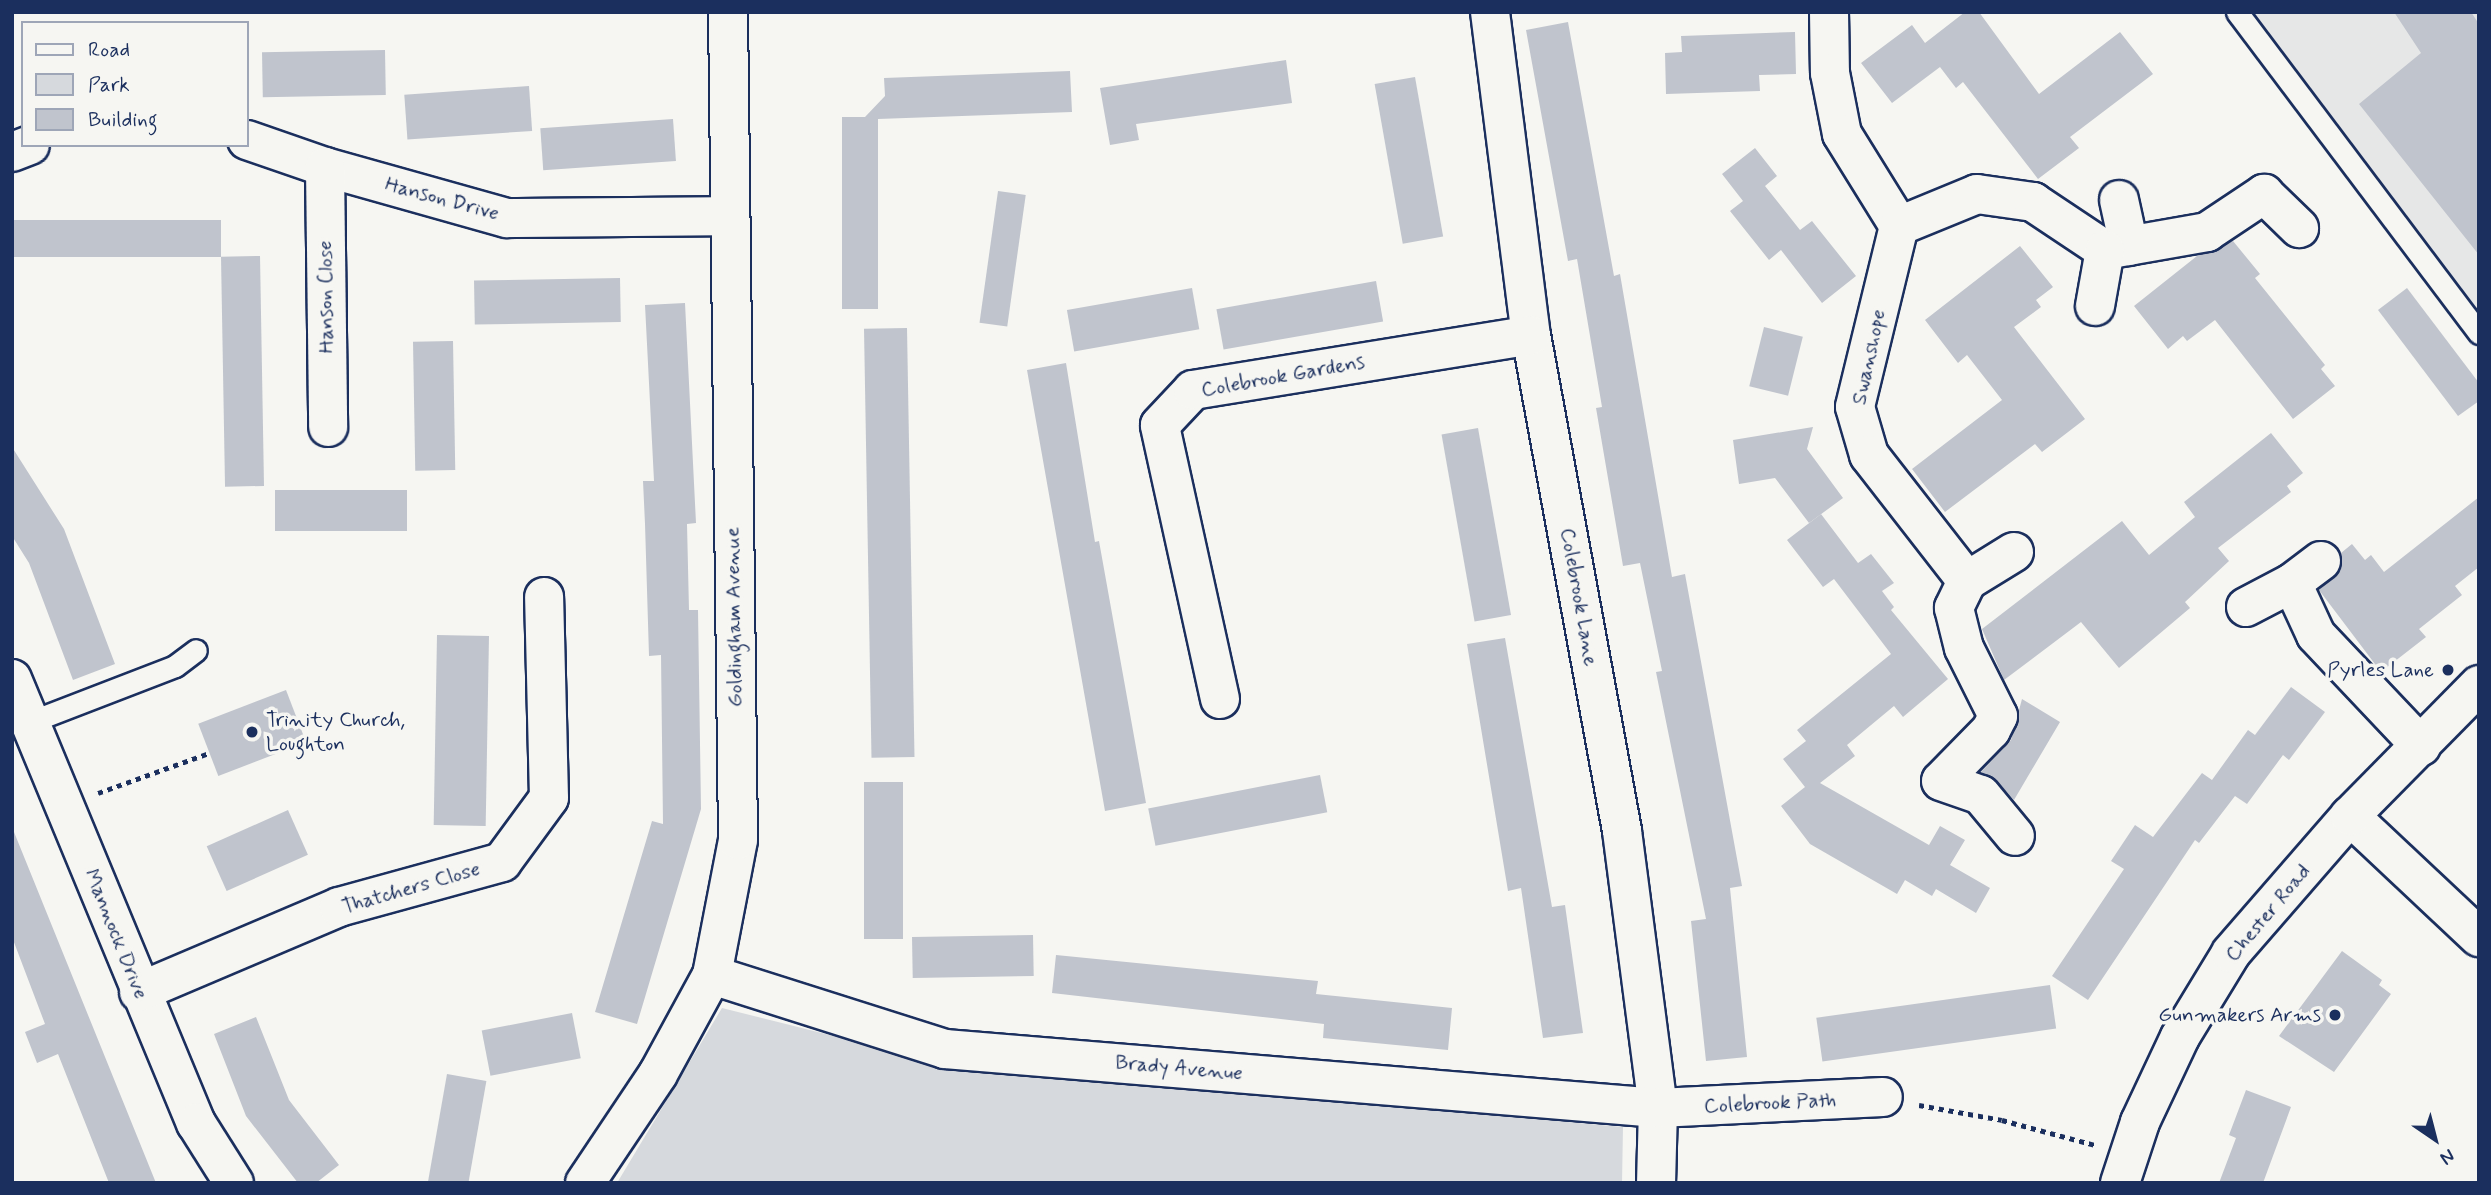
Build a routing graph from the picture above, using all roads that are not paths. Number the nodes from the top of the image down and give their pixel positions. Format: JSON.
{"nodes":[{"id":1,"x":728,"y":12,"type":"edge"},
{"id":2,"x":1490,"y":12,"type":"edge"},
{"id":3,"x":1829,"y":12,"type":"edge"},
{"id":4,"x":2237,"y":12,"type":"edge"},
{"id":5,"x":248,"y":140,"type":"edge"},
{"id":6,"x":325,"y":167,"type":"junction"},
{"id":7,"x":2119,"y":200,"type":"dead end"},
{"id":8,"x":727,"y":216,"type":"junction"},
{"id":9,"x":1899,"y":226,"type":"junction"},
{"id":10,"x":2299,"y":228,"type":"dead end"},
{"id":11,"x":2117,"y":248,"type":"junction"},
{"id":12,"x":2095,"y":306,"type":"dead end"},
{"id":13,"x":2479,"y":333,"type":"edge"},
{"id":14,"x":1531,"y":335,"type":"junction"},
{"id":15,"x":328,"y":427,"type":"dead end"},
{"id":16,"x":2014,"y":552,"type":"dead end"},
{"id":17,"x":1967,"y":581,"type":"junction"},
{"id":18,"x":544,"y":597,"type":"dead end"},
{"id":19,"x":2246,"y":607,"type":"dead end"},
{"id":20,"x":197,"y":650,"type":"dead end"},
{"id":21,"x":12,"y":679,"type":"edge"},
{"id":22,"x":2479,"y":685,"type":"edge"},
{"id":23,"x":1220,"y":699,"type":"dead end"},
{"id":24,"x":30,"y":722,"type":"junction"},
{"id":25,"x":2421,"y":746,"type":"junction"},
{"id":26,"x":2350,"y":816,"type":"junction"},
{"id":27,"x":2015,"y":836,"type":"dead end"},
{"id":28,"x":2479,"y":937,"type":"edge"},
{"id":29,"x":712,"y":975,"type":"junction"},
{"id":30,"x":139,"y":992,"type":"junction"},
{"id":31,"x":1901,"y":1101,"type":"road end"},
{"id":32,"x":1658,"y":1108,"type":"junction"},
{"id":33,"x":2125,"y":1169,"type":"edge"},
{"id":34,"x":234,"y":1183,"type":"edge"},
{"id":35,"x":585,"y":1183,"type":"edge"},
{"id":36,"x":1656,"y":1183,"type":"edge"}],
"edges":[{"from":1,"to":8,"type":"street","name":"Goldingham Avenue"},
{"from":2,"to":14,"type":"street","name":"Colebrook Lane"},
{"from":3,"to":9,"type":"street"},
{"from":4,"to":13,"type":"lane"},
{"from":5,"to":6,"type":"street","name":"Hanson Drive"},
{"from":6,"to":8,"type":"street","name":"Hanson Drive"},
{"from":6,"to":15,"type":"street","name":"Hanson Close"},
{"from":7,"to":11,"type":"street"},
{"from":8,"to":29,"type":"street","name":"Goldingham Avenue"},
{"from":9,"to":11,"type":"street"},
{"from":9,"to":17,"type":"street","name":"Swanshope"},
{"from":10,"to":11,"type":"street"},
{"from":11,"to":12,"type":"street"},
{"from":14,"to":23,"type":"street","name":"Colebrook Gardens"},
{"from":14,"to":32,"type":"street","name":"Colebrook Lane"},
{"from":16,"to":17,"type":"street"},
{"from":17,"to":27,"type":"street"},
{"from":18,"to":30,"type":"street","name":"Thatchers Close"},
{"from":19,"to":25,"type":"street"},
{"from":20,"to":24,"type":"lane"},
{"from":21,"to":24,"type":"street","name":"Mannock Drive"},
{"from":22,"to":25,"type":"street","name":"Chester Road"},
{"from":24,"to":30,"type":"street","name":"Mannock Drive"},
{"from":25,"to":26,"type":"street","name":"Chester Road"},
{"from":26,"to":28,"type":"street"},
{"from":26,"to":33,"type":"street","name":"Chester Road"},
{"from":29,"to":32,"type":"street","name":"Brady Avenue"},
{"from":29,"to":35,"type":"street","name":"Goldingham Avenue"},
{"from":30,"to":34,"type":"street","name":"Mannock Drive"},
{"from":31,"to":32,"type":"street","name":"Colebrook Path"},
{"from":32,"to":36,"type":"street","name":"Colebrook Lane"}]}
